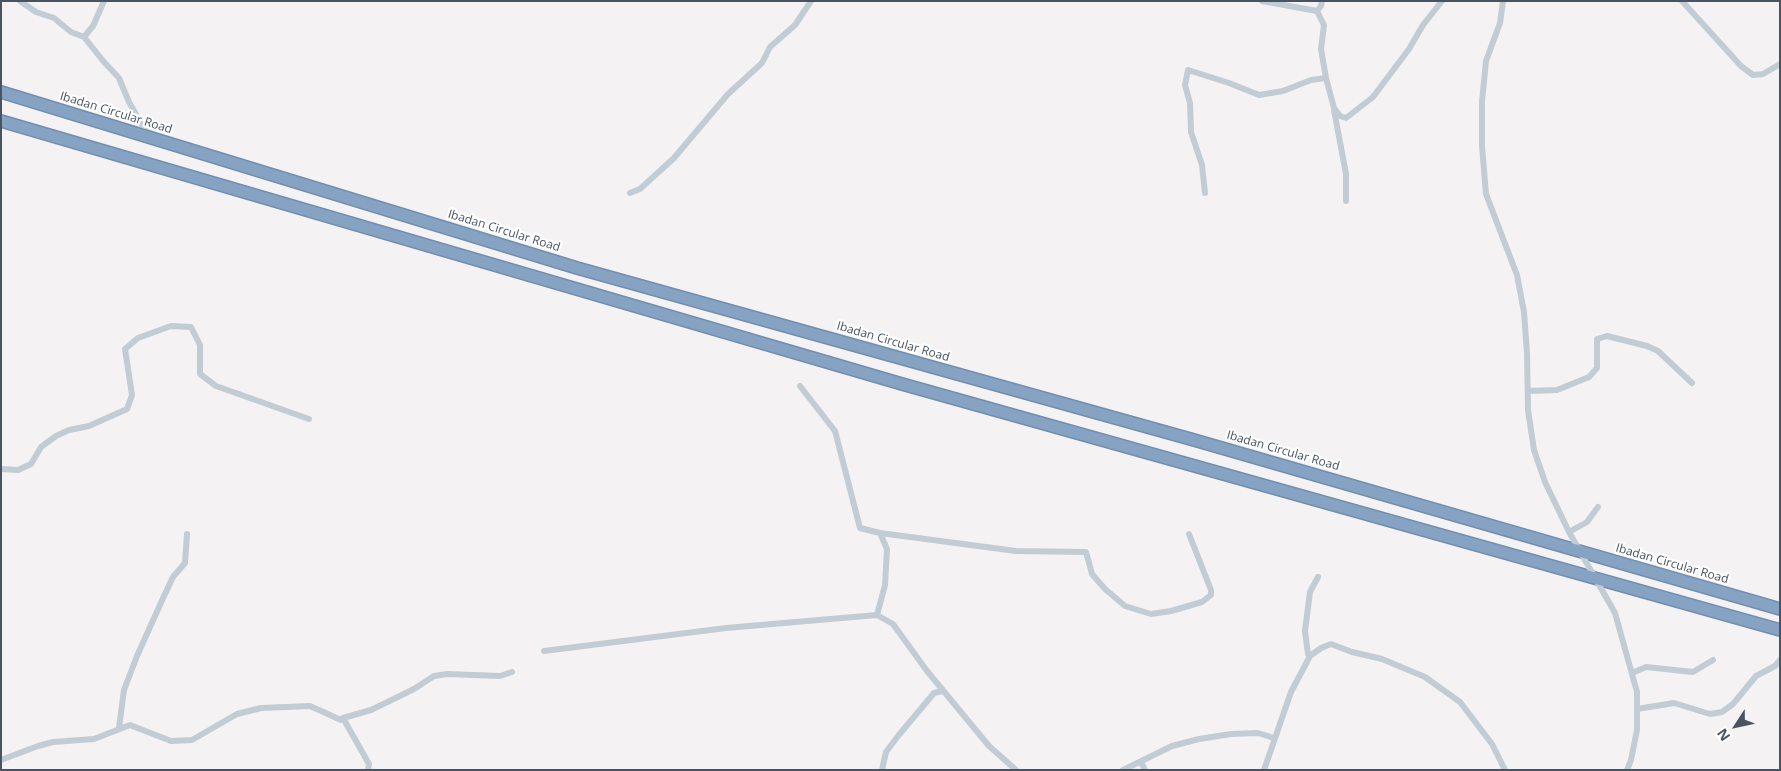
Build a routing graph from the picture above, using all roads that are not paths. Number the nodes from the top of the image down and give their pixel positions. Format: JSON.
{"nodes":[{"id":1,"x":20,"y":1,"type":"edge"},
{"id":2,"x":104,"y":1,"type":"edge"},
{"id":3,"x":811,"y":1,"type":"edge"},
{"id":4,"x":1262,"y":1,"type":"edge"},
{"id":5,"x":1322,"y":1,"type":"edge"},
{"id":6,"x":1442,"y":1,"type":"edge"},
{"id":7,"x":1503,"y":1,"type":"edge"},
{"id":8,"x":1682,"y":1,"type":"edge"},
{"id":9,"x":1317,"y":11,"type":"junction"},
{"id":10,"x":84,"y":37,"type":"junction"},
{"id":11,"x":1780,"y":64,"type":"edge"},
{"id":12,"x":1326,"y":78,"type":"junction"},
{"id":13,"x":1,"y":92,"type":"edge"},
{"id":14,"x":1334,"y":108,"type":"junction"},
{"id":15,"x":1,"y":121,"type":"edge"},
{"id":16,"x":160,"y":128,"type":"dead end"},
{"id":17,"x":630,"y":193,"type":"dead end"},
{"id":18,"x":1206,"y":193,"type":"dead end"},
{"id":19,"x":1346,"y":201,"type":"dead end"},
{"id":20,"x":1692,"y":383,"type":"dead end"},
{"id":21,"x":800,"y":386,"type":"dead end"},
{"id":22,"x":1528,"y":391,"type":"junction"},
{"id":23,"x":309,"y":419,"type":"dead end"},
{"id":24,"x":1,"y":468,"type":"edge"},
{"id":25,"x":1598,"y":507,"type":"dead end"},
{"id":26,"x":1570,"y":532,"type":"junction"},
{"id":27,"x":187,"y":534,"type":"dead end"},
{"id":28,"x":880,"y":534,"type":"junction"},
{"id":29,"x":1189,"y":534,"type":"dead end"},
{"id":30,"x":1318,"y":577,"type":"dead end"},
{"id":31,"x":1780,"y":609,"type":"edge"},
{"id":32,"x":877,"y":615,"type":"junction"},
{"id":33,"x":1780,"y":630,"type":"edge"},
{"id":34,"x":544,"y":651,"type":"dead end"},
{"id":35,"x":1310,"y":656,"type":"junction"},
{"id":36,"x":1712,"y":660,"type":"dead end"},
{"id":37,"x":1780,"y":660,"type":"edge"},
{"id":38,"x":512,"y":672,"type":"dead end"},
{"id":39,"x":1632,"y":673,"type":"junction"},
{"id":40,"x":943,"y":691,"type":"junction"},
{"id":41,"x":1637,"y":710,"type":"junction"},
{"id":42,"x":344,"y":718,"type":"junction"},
{"id":43,"x":119,"y":728,"type":"junction"},
{"id":44,"x":1274,"y":738,"type":"junction"},
{"id":45,"x":1,"y":760,"type":"edge"},
{"id":46,"x":1141,"y":762,"type":"junction"},
{"id":47,"x":1012,"y":768,"type":"edge"},
{"id":48,"x":368,"y":770,"type":"edge"},
{"id":49,"x":882,"y":770,"type":"edge"},
{"id":50,"x":1123,"y":770,"type":"edge"},
{"id":51,"x":1145,"y":770,"type":"edge"},
{"id":52,"x":1264,"y":770,"type":"edge"},
{"id":53,"x":1505,"y":770,"type":"edge"},
{"id":54,"x":1627,"y":770,"type":"edge"}],
"edges":[{"from":1,"to":10,"type":"street"},
{"from":2,"to":10,"type":"street"},
{"from":3,"to":17,"type":"street"},
{"from":4,"to":9,"type":"street"},
{"from":5,"to":9,"type":"street"},
{"from":6,"to":14,"type":"street"},
{"from":7,"to":22,"type":"street"},
{"from":8,"to":11,"type":"street"},
{"from":9,"to":12,"type":"street"},
{"from":10,"to":16,"type":"street"},
{"from":12,"to":14,"type":"street"},
{"from":12,"to":18,"type":"street"},
{"from":13,"to":31,"type":"highway","name":"Ibadan Circular Road"},
{"from":14,"to":19,"type":"street"},
{"from":15,"to":33,"type":"highway"},
{"from":20,"to":22,"type":"street"},
{"from":21,"to":28,"type":"street"},
{"from":22,"to":26,"type":"street"},
{"from":23,"to":24,"type":"street"},
{"from":25,"to":26,"type":"street"},
{"from":26,"to":39,"type":"street"},
{"from":27,"to":43,"type":"street"},
{"from":28,"to":29,"type":"street"},
{"from":28,"to":32,"type":"street"},
{"from":30,"to":35,"type":"street"},
{"from":32,"to":34,"type":"street"},
{"from":32,"to":40,"type":"street"},
{"from":35,"to":44,"type":"street"},
{"from":35,"to":53,"type":"street"},
{"from":36,"to":39,"type":"street"},
{"from":37,"to":41,"type":"street"},
{"from":38,"to":42,"type":"street"},
{"from":39,"to":41,"type":"street"},
{"from":40,"to":47,"type":"street"},
{"from":40,"to":49,"type":"street"},
{"from":41,"to":54,"type":"street"},
{"from":42,"to":43,"type":"street"},
{"from":42,"to":48,"type":"street"},
{"from":43,"to":45,"type":"street"},
{"from":44,"to":46,"type":"street"},
{"from":44,"to":52,"type":"street"},
{"from":46,"to":50,"type":"street"},
{"from":46,"to":51,"type":"street"}]}
